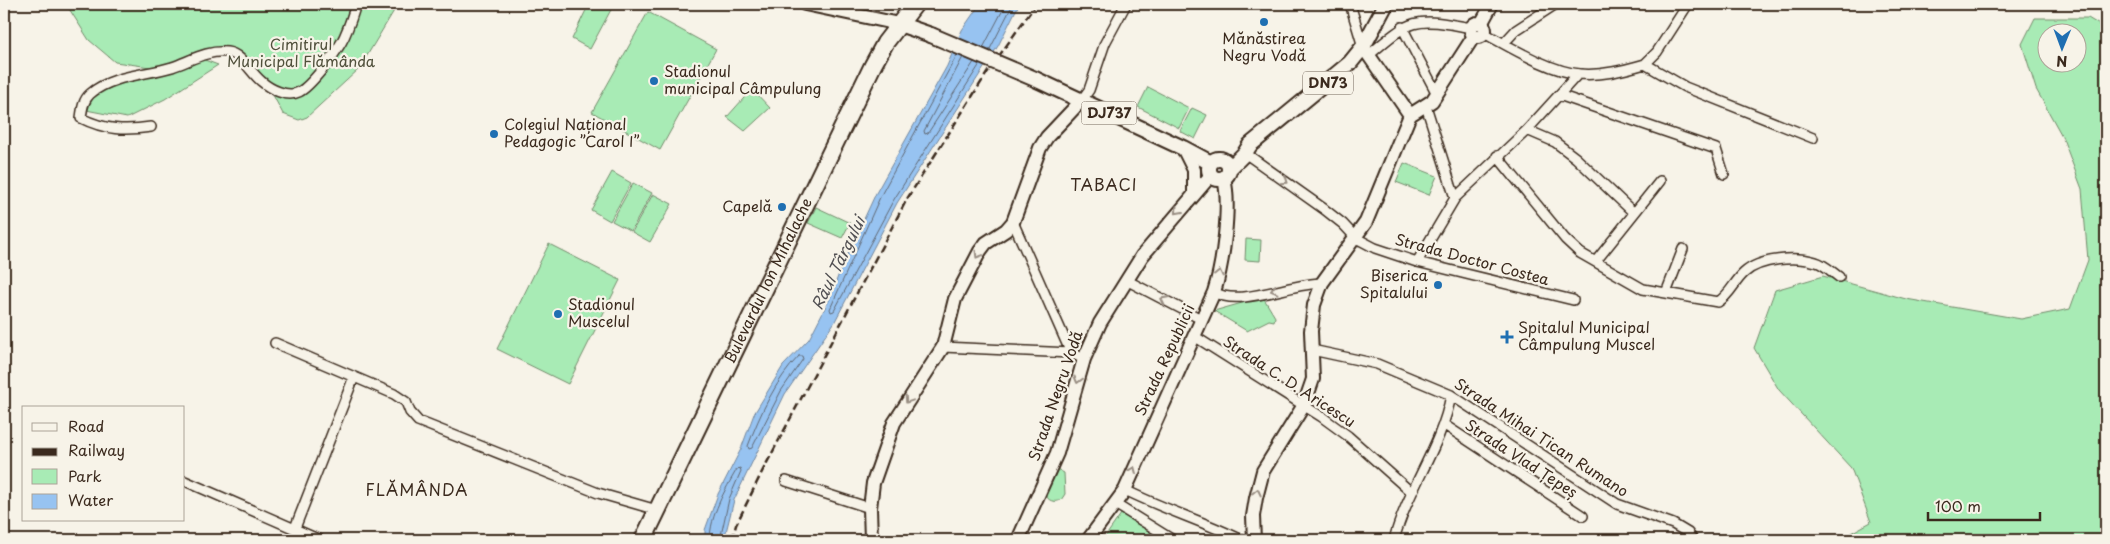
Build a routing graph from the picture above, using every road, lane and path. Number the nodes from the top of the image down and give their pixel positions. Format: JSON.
{"nodes":[{"id":1,"x":356,"y":4,"type":"edge"},
{"id":2,"x":805,"y":4,"type":"edge"},
{"id":3,"x":915,"y":4,"type":"edge"},
{"id":4,"x":1126,"y":4,"type":"edge"},
{"id":5,"x":1350,"y":4,"type":"edge"},
{"id":6,"x":1386,"y":4,"type":"edge"},
{"id":7,"x":1492,"y":4,"type":"edge"},
{"id":8,"x":1556,"y":4,"type":"edge"},
{"id":9,"x":1688,"y":4,"type":"edge"},
{"id":10,"x":899,"y":24,"type":"junction"},
{"id":11,"x":1402,"y":27,"type":"junction"},
{"id":12,"x":1478,"y":30,"type":"junction"},
{"id":13,"x":1504,"y":43,"type":"junction"},
{"id":14,"x":1365,"y":52,"type":"junction"},
{"id":15,"x":1645,"y":64,"type":"junction"},
{"id":16,"x":1578,"y":74,"type":"junction"},
{"id":17,"x":1437,"y":94,"type":"junction"},
{"id":18,"x":1559,"y":95,"type":"junction"},
{"id":19,"x":1081,"y":101,"type":"junction"},
{"id":20,"x":1426,"y":106,"type":"junction"},
{"id":21,"x":1410,"y":114,"type":"junction"},
{"id":22,"x":151,"y":127,"type":"dead end"},
{"id":23,"x":1527,"y":130,"type":"junction"},
{"id":24,"x":1813,"y":138,"type":"dead end"},
{"id":25,"x":1183,"y":148,"type":"junction"},
{"id":26,"x":1248,"y":149,"type":"junction"},
{"id":27,"x":1497,"y":156,"type":"junction"},
{"id":28,"x":1219,"y":169,"type":"junction"},
{"id":29,"x":1724,"y":174,"type":"dead end"},
{"id":30,"x":1660,"y":181,"type":"dead end"},
{"id":31,"x":1194,"y":194,"type":"junction"},
{"id":32,"x":1455,"y":198,"type":"junction"},
{"id":33,"x":1634,"y":213,"type":"junction"},
{"id":34,"x":1013,"y":222,"type":"junction"},
{"id":35,"x":1356,"y":238,"type":"junction"},
{"id":36,"x":1683,"y":249,"type":"dead end"},
{"id":37,"x":1596,"y":261,"type":"junction"},
{"id":38,"x":1417,"y":262,"type":"junction"},
{"id":39,"x":1839,"y":277,"type":"dead end"},
{"id":40,"x":1126,"y":280,"type":"junction"},
{"id":41,"x":1322,"y":283,"type":"junction"},
{"id":42,"x":1214,"y":292,"type":"junction"},
{"id":43,"x":1666,"y":293,"type":"junction"},
{"id":44,"x":1573,"y":300,"type":"dead end"},
{"id":45,"x":1201,"y":319,"type":"junction"},
{"id":46,"x":1194,"y":336,"type":"junction"},
{"id":47,"x":275,"y":342,"type":"dead end"},
{"id":48,"x":943,"y":347,"type":"junction"},
{"id":49,"x":1312,"y":350,"type":"junction"},
{"id":50,"x":1071,"y":353,"type":"junction"},
{"id":51,"x":1084,"y":359,"type":"junction"},
{"id":52,"x":354,"y":378,"type":"junction"},
{"id":53,"x":1450,"y":395,"type":"junction"},
{"id":54,"x":1304,"y":405,"type":"junction"},
{"id":55,"x":1443,"y":424,"type":"junction"},
{"id":56,"x":185,"y":481,"type":"dead end"},
{"id":57,"x":786,"y":481,"type":"dead end"},
{"id":58,"x":1124,"y":490,"type":"junction"},
{"id":59,"x":1411,"y":492,"type":"junction"},
{"id":60,"x":1115,"y":504,"type":"junction"},
{"id":61,"x":870,"y":508,"type":"junction"},
{"id":62,"x":657,"y":510,"type":"junction"},
{"id":63,"x":1583,"y":516,"type":"dead end"},
{"id":64,"x":295,"y":528,"type":"junction"},
{"id":65,"x":320,"y":540,"type":"edge"},
{"id":66,"x":643,"y":540,"type":"edge"},
{"id":67,"x":871,"y":540,"type":"edge"},
{"id":68,"x":1018,"y":540,"type":"edge"},
{"id":69,"x":1088,"y":540,"type":"edge"},
{"id":70,"x":1173,"y":540,"type":"edge"},
{"id":71,"x":1242,"y":540,"type":"edge"},
{"id":72,"x":1254,"y":540,"type":"edge"},
{"id":73,"x":1394,"y":540,"type":"edge"},
{"id":74,"x":1693,"y":540,"type":"edge"}],
"edges":[{"from":1,"to":22,"type":"street"},
{"from":2,"to":10,"type":"main road","number":"DJ737"},
{"from":3,"to":10,"type":"highway","name":"Bulevardul Ion Mihalache"},
{"from":4,"to":19,"type":"street"},
{"from":5,"to":14,"type":"street"},
{"from":6,"to":14,"type":"main road","name":"Strada Negru Vodă","number":"DN73"},
{"from":7,"to":12,"type":"main road"},
{"from":8,"to":13,"type":"street"},
{"from":9,"to":15,"type":"street"},
{"from":10,"to":19,"type":"main road","number":"DJ737","bridge":true},
{"from":10,"to":62,"type":"highway","name":"Bulevardul Ion Mihalache"},
{"from":11,"to":12,"type":"street"},
{"from":11,"to":14,"type":"street"},
{"from":11,"to":17,"type":"street"},
{"from":12,"to":13,"type":"street"},
{"from":12,"to":17,"type":"main road"},
{"from":13,"to":16,"type":"street"},
{"from":14,"to":21,"type":"main road"},
{"from":14,"to":26,"type":"main road","name":"Strada Negru Vodă","number":"DN73"},
{"from":15,"to":16,"type":"street"},
{"from":15,"to":24,"type":"street"},
{"from":16,"to":18,"type":"street"},
{"from":17,"to":20,"type":"main road"},
{"from":18,"to":23,"type":"street"},
{"from":18,"to":29,"type":"street"},
{"from":19,"to":25,"type":"main road","number":"DJ737"},
{"from":19,"to":34,"type":"main road"},
{"from":20,"to":21,"type":"main road"},
{"from":20,"to":32,"type":"street"},
{"from":21,"to":35,"type":"main road"},
{"from":23,"to":27,"type":"street"},
{"from":23,"to":33,"type":"street"},
{"from":25,"to":28,"type":"main road"},
{"from":25,"to":31,"type":"main road"},
{"from":26,"to":28,"type":"main road","name":"Strada Negru Vodă","number":"DN73"},
{"from":26,"to":35,"type":"street","name":"Strada Doctor Costea","one_way":true},
{"from":27,"to":32,"type":"street"},
{"from":27,"to":37,"type":"street"},
{"from":28,"to":31,"type":"main road","name":"Strada Negru Vodă","number":"DN73"},
{"from":42,"to":28,"type":"main road","name":"Strada Republicii","one_way":true},
{"from":30,"to":33,"type":"street"},
{"from":31,"to":40,"type":"main road","name":"Strada Negru Vodă","number":"DN73","one_way":true},
{"from":32,"to":38,"type":"street"},
{"from":33,"to":37,"type":"street"},
{"from":34,"to":48,"type":"main road","one_way":true},
{"from":34,"to":50,"type":"street"},
{"from":35,"to":38,"type":"street","name":"Strada Doctor Costea"},
{"from":35,"to":41,"type":"main road"},
{"from":36,"to":43,"type":"street"},
{"from":37,"to":43,"type":"street"},
{"from":38,"to":44,"type":"street","name":"Strada Doctor Costea"},
{"from":39,"to":43,"type":"street"},
{"from":45,"to":40,"type":"street","one_way":true},
{"from":40,"to":51,"type":"main road","name":"Strada Negru Vodă","number":"DN73"},
{"from":41,"to":42,"type":"street","one_way":true},
{"from":41,"to":49,"type":"main road"},
{"from":42,"to":45,"type":"main road","name":"Strada Republicii"},
{"from":45,"to":46,"type":"main road","name":"Strada Republicii"},
{"from":46,"to":54,"type":"street","name":"Strada C. D. Aricescu"},
{"from":58,"to":46,"type":"main road","name":"Strada Republicii","one_way":true},
{"from":47,"to":52,"type":"street"},
{"from":48,"to":50,"type":"street"},
{"from":48,"to":61,"type":"main road","one_way":true},
{"from":49,"to":53,"type":"street","name":"Strada Mihai Tican Rumano"},
{"from":49,"to":54,"type":"main road"},
{"from":50,"to":51,"type":"street"},
{"from":51,"to":68,"type":"main road","name":"Strada Negru Vodă","number":"DN73","one_way":true},
{"from":52,"to":62,"type":"street"},
{"from":52,"to":64,"type":"street"},
{"from":53,"to":55,"type":"street"},
{"from":53,"to":74,"type":"street","name":"Strada Mihai Tican Rumano"},
{"from":54,"to":59,"type":"street","name":"Strada C. D. Aricescu"},
{"from":72,"to":54,"type":"main road","one_way":true},
{"from":55,"to":59,"type":"street"},
{"from":55,"to":63,"type":"street","name":"Strada Vlad Țepeș"},
{"from":56,"to":64,"type":"street"},
{"from":57,"to":61,"type":"street"},
{"from":58,"to":60,"type":"main road","name":"Strada Republicii"},
{"from":58,"to":71,"type":"street"},
{"from":59,"to":73,"type":"street"},
{"from":60,"to":69,"type":"main road","name":"Strada Republicii"},
{"from":60,"to":70,"type":"street"},
{"from":61,"to":67,"type":"main road"},
{"from":62,"to":66,"type":"highway","name":"Bulevardul Ion Mihalache"},
{"from":64,"to":65,"type":"street"}]}
